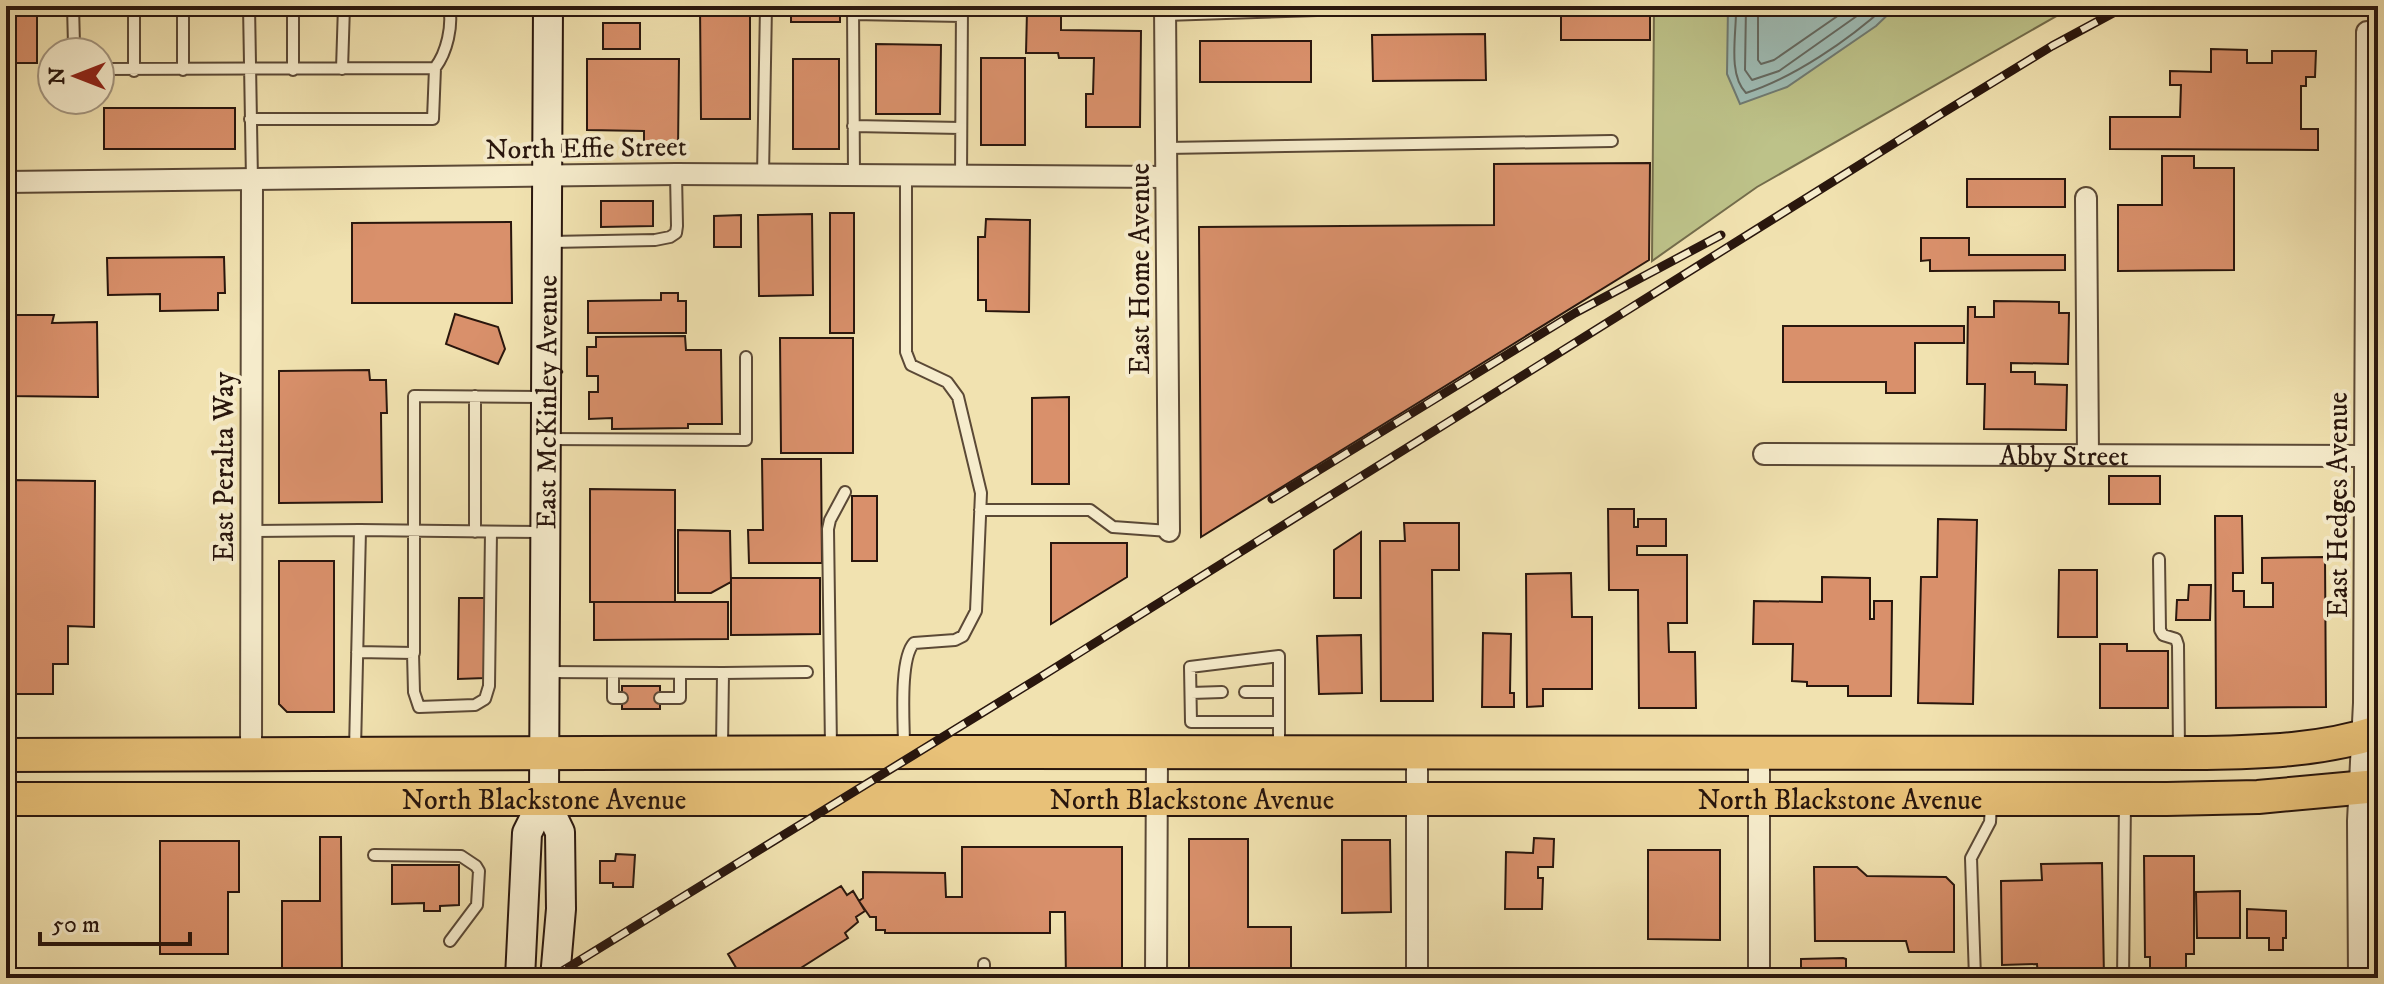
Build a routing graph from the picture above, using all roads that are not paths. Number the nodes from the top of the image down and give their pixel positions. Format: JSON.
{"nodes":[{"id":1,"x":73,"y":6,"type":"edge"},
{"id":2,"x":134,"y":6,"type":"edge"},
{"id":3,"x":183,"y":6,"type":"edge"},
{"id":4,"x":249,"y":6,"type":"edge"},
{"id":5,"x":293,"y":6,"type":"edge"},
{"id":6,"x":344,"y":6,"type":"edge"},
{"id":7,"x":449,"y":6,"type":"edge"},
{"id":8,"x":548,"y":6,"type":"edge"},
{"id":9,"x":766,"y":6,"type":"edge"},
{"id":10,"x":1443,"y":6,"type":"edge"},
{"id":11,"x":853,"y":10,"type":"edge"},
{"id":12,"x":1165,"y":10,"type":"edge"},
{"id":13,"x":962,"y":11,"type":"edge"},
{"id":14,"x":2372,"y":32,"type":"edge"},
{"id":15,"x":74,"y":36,"type":"edge"},
{"id":16,"x":435,"y":68,"type":"junction"},
{"id":17,"x":342,"y":69,"type":"junction"},
{"id":18,"x":116,"y":70,"type":"edge"},
{"id":19,"x":183,"y":70,"type":"junction"},
{"id":20,"x":250,"y":70,"type":"junction"},
{"id":21,"x":293,"y":70,"type":"junction"},
{"id":22,"x":134,"y":71,"type":"junction"},
{"id":23,"x":250,"y":119,"type":"junction"},
{"id":24,"x":853,"y":126,"type":"junction"},
{"id":25,"x":961,"y":128,"type":"junction"},
{"id":26,"x":1612,"y":141,"type":"dead end"},
{"id":27,"x":1166,"y":148,"type":"junction"},
{"id":28,"x":676,"y":174,"type":"junction"},
{"id":29,"x":547,"y":175,"type":"junction"},
{"id":30,"x":763,"y":175,"type":"junction"},
{"id":31,"x":854,"y":175,"type":"junction"},
{"id":32,"x":906,"y":176,"type":"junction"},
{"id":33,"x":961,"y":176,"type":"junction"},
{"id":34,"x":1166,"y":177,"type":"junction"},
{"id":35,"x":252,"y":180,"type":"junction"},
{"id":36,"x":6,"y":182,"type":"edge"},
{"id":37,"x":2086,"y":198,"type":"dead end"},
{"id":38,"x":547,"y":242,"type":"junction"},
{"id":39,"x":746,"y":357,"type":"dead end"},
{"id":40,"x":475,"y":396,"type":"junction"},
{"id":41,"x":546,"y":397,"type":"junction"},
{"id":42,"x":546,"y":439,"type":"junction"},
{"id":43,"x":1764,"y":454,"type":"dead end"},
{"id":44,"x":2088,"y":455,"type":"junction"},
{"id":45,"x":2365,"y":456,"type":"junction"},
{"id":46,"x":845,"y":492,"type":"dead end"},
{"id":47,"x":980,"y":510,"type":"junction"},
{"id":48,"x":360,"y":530,"type":"junction"},
{"id":49,"x":251,"y":531,"type":"junction"},
{"id":50,"x":413,"y":531,"type":"junction"},
{"id":51,"x":1169,"y":531,"type":"joint"},
{"id":52,"x":475,"y":532,"type":"junction"},
{"id":53,"x":491,"y":532,"type":"junction"},
{"id":54,"x":546,"y":532,"type":"junction"},
{"id":55,"x":2159,"y":559,"type":"dead end"},
{"id":56,"x":357,"y":652,"type":"junction"},
{"id":57,"x":413,"y":653,"type":"junction"},
{"id":58,"x":545,"y":672,"type":"junction"},
{"id":59,"x":807,"y":672,"type":"dead end"},
{"id":60,"x":613,"y":673,"type":"junction"},
{"id":61,"x":680,"y":673,"type":"junction"},
{"id":62,"x":723,"y":673,"type":"junction"},
{"id":63,"x":1222,"y":692,"type":"dead end"},
{"id":64,"x":1245,"y":692,"type":"dead end"},
{"id":65,"x":1279,"y":692,"type":"junction"},
{"id":66,"x":1191,"y":693,"type":"junction"},
{"id":67,"x":622,"y":698,"type":"dead end"},
{"id":68,"x":660,"y":698,"type":"dead end"},
{"id":69,"x":2370,"y":735,"type":"edge"},
{"id":70,"x":1279,"y":737,"type":"junction"},
{"id":71,"x":904,"y":752,"type":"junction"},
{"id":72,"x":722,"y":753,"type":"junction"},
{"id":73,"x":831,"y":753,"type":"junction"},
{"id":74,"x":1157,"y":753,"type":"junction"},
{"id":75,"x":1417,"y":753,"type":"junction"},
{"id":76,"x":2179,"y":753,"type":"junction"},
{"id":77,"x":1759,"y":754,"type":"junction"},
{"id":78,"x":6,"y":755,"type":"edge"},
{"id":79,"x":182,"y":755,"type":"junction"},
{"id":80,"x":251,"y":755,"type":"junction"},
{"id":81,"x":355,"y":755,"type":"junction"},
{"id":82,"x":545,"y":755,"type":"junction"},
{"id":83,"x":2368,"y":787,"type":"edge"},
{"id":84,"x":7,"y":792,"type":"edge"},
{"id":85,"x":1157,"y":798,"type":"junction"},
{"id":86,"x":1416,"y":798,"type":"junction"},
{"id":87,"x":544,"y":799,"type":"junction"},
{"id":88,"x":1759,"y":799,"type":"junction"},
{"id":89,"x":1991,"y":799,"type":"junction"},
{"id":90,"x":2125,"y":799,"type":"junction"},
{"id":91,"x":374,"y":855,"type":"dead end"},
{"id":92,"x":450,"y":941,"type":"dead end"},
{"id":93,"x":984,"y":964,"type":"dead end"},
{"id":94,"x":520,"y":978,"type":"edge"},
{"id":95,"x":555,"y":978,"type":"edge"},
{"id":96,"x":984,"y":978,"type":"edge"},
{"id":97,"x":1156,"y":978,"type":"edge"},
{"id":98,"x":1417,"y":978,"type":"edge"},
{"id":99,"x":1759,"y":978,"type":"edge"},
{"id":100,"x":1975,"y":978,"type":"edge"},
{"id":101,"x":2123,"y":978,"type":"edge"},
{"id":102,"x":2359,"y":978,"type":"edge"}],
"edges":[{"from":1,"to":15,"type":"lane"},
{"from":2,"to":22,"type":"lane"},
{"from":3,"to":19,"type":"lane"},
{"from":4,"to":20,"type":"lane"},
{"from":5,"to":21,"type":"lane"},
{"from":6,"to":17,"type":"lane"},
{"from":7,"to":16,"type":"lane"},
{"from":8,"to":29,"type":"main road","name":"East McKinley Avenue"},
{"from":9,"to":30,"type":"lane"},
{"from":10,"to":12,"type":"lane"},
{"from":11,"to":13,"type":"lane"},
{"from":11,"to":24,"type":"lane"},
{"from":12,"to":27,"type":"street","name":"East Home Avenue"},
{"from":13,"to":25,"type":"lane"},
{"from":14,"to":45,"type":"street","name":"East Hedges Avenue"},
{"from":16,"to":17,"type":"lane"},
{"from":16,"to":23,"type":"lane"},
{"from":17,"to":21,"type":"lane"},
{"from":18,"to":22,"type":"lane"},
{"from":19,"to":20,"type":"lane"},
{"from":19,"to":22,"type":"lane"},
{"from":20,"to":21,"type":"lane"},
{"from":20,"to":23,"type":"lane"},
{"from":23,"to":35,"type":"lane"},
{"from":24,"to":25,"type":"lane"},
{"from":24,"to":31,"type":"lane"},
{"from":25,"to":33,"type":"lane"},
{"from":26,"to":27,"type":"lane"},
{"from":27,"to":34,"type":"street","name":"East Home Avenue"},
{"from":28,"to":29,"type":"street","name":"North Effie Street"},
{"from":28,"to":30,"type":"street","name":"North Effie Street"},
{"from":28,"to":38,"type":"lane"},
{"from":29,"to":35,"type":"street","name":"North Effie Street"},
{"from":29,"to":38,"type":"main road","name":"East McKinley Avenue"},
{"from":30,"to":31,"type":"street","name":"North Effie Street"},
{"from":31,"to":32,"type":"street","name":"North Effie Street"},
{"from":32,"to":33,"type":"street","name":"North Effie Street"},
{"from":32,"to":47,"type":"lane"},
{"from":33,"to":34,"type":"street","name":"North Effie Street"},
{"from":34,"to":51,"type":"street","name":"East Home Avenue"},
{"from":35,"to":36,"type":"street","name":"North Effie Street"},
{"from":35,"to":49,"type":"street","name":"East Peralta Way"},
{"from":37,"to":44,"type":"street"},
{"from":38,"to":41,"type":"main road","name":"East McKinley Avenue"},
{"from":39,"to":42,"type":"lane"},
{"from":40,"to":41,"type":"lane"},
{"from":40,"to":50,"type":"lane"},
{"from":40,"to":52,"type":"lane"},
{"from":41,"to":42,"type":"main road","name":"East McKinley Avenue"},
{"from":42,"to":54,"type":"main road","name":"East McKinley Avenue"},
{"from":43,"to":44,"type":"street","name":"Abby Street"},
{"from":44,"to":45,"type":"street","name":"Abby Street"},
{"from":45,"to":69,"type":"street","name":"East Hedges Avenue"},
{"from":46,"to":73,"type":"lane"},
{"from":47,"to":51,"type":"lane"},
{"from":47,"to":71,"type":"lane"},
{"from":48,"to":49,"type":"lane"},
{"from":48,"to":50,"type":"lane"},
{"from":48,"to":56,"type":"lane"},
{"from":49,"to":80,"type":"street","name":"East Peralta Way"},
{"from":50,"to":52,"type":"lane"},
{"from":50,"to":57,"type":"lane"},
{"from":52,"to":53,"type":"lane"},
{"from":53,"to":54,"type":"lane"},
{"from":53,"to":57,"type":"lane"},
{"from":54,"to":58,"type":"main road","name":"East McKinley Avenue"},
{"from":55,"to":76,"type":"lane"},
{"from":56,"to":57,"type":"lane"},
{"from":56,"to":81,"type":"lane"},
{"from":58,"to":60,"type":"lane"},
{"from":58,"to":82,"type":"main road","name":"East McKinley Avenue"},
{"from":59,"to":62,"type":"lane"},
{"from":60,"to":61,"type":"lane"},
{"from":60,"to":67,"type":"lane"},
{"from":61,"to":62,"type":"lane"},
{"from":61,"to":68,"type":"lane"},
{"from":62,"to":72,"type":"lane"},
{"from":63,"to":66,"type":"lane"},
{"from":64,"to":65,"type":"lane"},
{"from":65,"to":66,"type":"lane"},
{"from":65,"to":70,"type":"lane"},
{"from":66,"to":70,"type":"lane"},
{"from":69,"to":76,"type":"main road","name":"North Blackstone Avenue"},
{"from":69,"to":83,"type":"street","name":"East Hedges Avenue"},
{"from":70,"to":74,"type":"main road","name":"North Blackstone Avenue"},
{"from":70,"to":75,"type":"main road","name":"North Blackstone Avenue"},
{"from":71,"to":73,"type":"main road","name":"North Blackstone Avenue"},
{"from":71,"to":74,"type":"main road","name":"North Blackstone Avenue"},
{"from":72,"to":73,"type":"main road","name":"North Blackstone Avenue"},
{"from":72,"to":82,"type":"main road","name":"North Blackstone Avenue"},
{"from":74,"to":85,"type":"street"},
{"from":75,"to":77,"type":"main road","name":"North Blackstone Avenue"},
{"from":75,"to":86,"type":"street"},
{"from":76,"to":77,"type":"main road","name":"North Blackstone Avenue"},
{"from":77,"to":88,"type":"street"},
{"from":78,"to":79,"type":"main road","name":"North Blackstone Avenue"},
{"from":79,"to":80,"type":"main road","name":"North Blackstone Avenue"},
{"from":79,"to":84,"type":"main road"},
{"from":80,"to":81,"type":"main road","name":"North Blackstone Avenue"},
{"from":80,"to":84,"type":"main road"},
{"from":81,"to":82,"type":"main road","name":"North Blackstone Avenue"},
{"from":82,"to":87,"type":"main road","name":"East McKinley Avenue"},
{"from":83,"to":90,"type":"main road","name":"North Blackstone Avenue"},
{"from":83,"to":102,"type":"street","name":"East Hedges Avenue"},
{"from":84,"to":87,"type":"main road","name":"North Blackstone Avenue"},
{"from":85,"to":86,"type":"main road","name":"North Blackstone Avenue"},
{"from":85,"to":87,"type":"main road","name":"North Blackstone Avenue"},
{"from":85,"to":97,"type":"street"},
{"from":86,"to":88,"type":"main road","name":"North Blackstone Avenue"},
{"from":86,"to":98,"type":"street"},
{"from":87,"to":94,"type":"main road","name":"East McKinley Avenue"},
{"from":87,"to":95,"type":"main road","name":"East McKinley Avenue"},
{"from":88,"to":89,"type":"main road","name":"North Blackstone Avenue"},
{"from":88,"to":99,"type":"street"},
{"from":89,"to":90,"type":"main road","name":"North Blackstone Avenue"},
{"from":89,"to":100,"type":"lane"},
{"from":90,"to":101,"type":"lane"},
{"from":91,"to":92,"type":"lane"},
{"from":93,"to":96,"type":"lane"}]}
